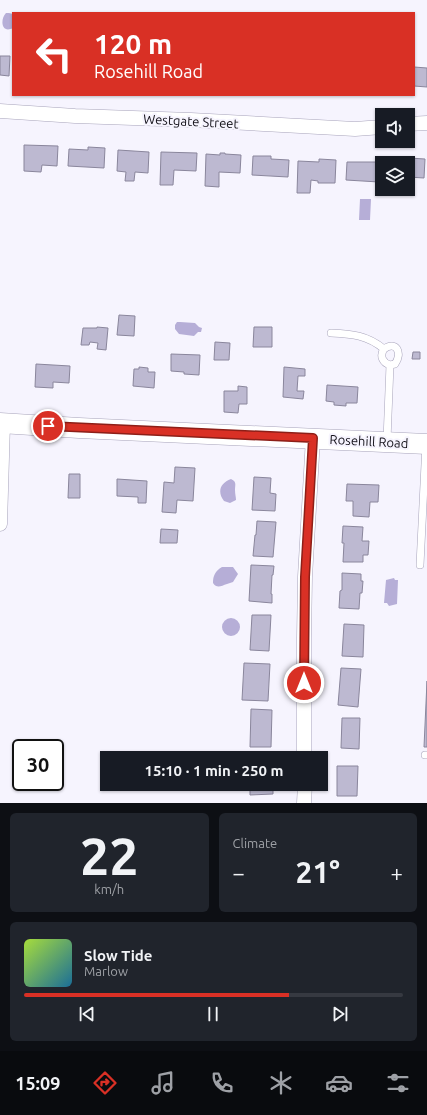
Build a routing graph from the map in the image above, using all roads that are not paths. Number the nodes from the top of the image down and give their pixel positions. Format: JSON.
{"nodes":[{"id":1,"x":0,"y":111,"type":"edge"},
{"id":2,"x":427,"y":123,"type":"edge"},
{"id":3,"x":415,"y":124,"type":"edge"},
{"id":4,"x":375,"y":128,"type":"edge"},
{"id":5,"x":331,"y":333,"type":"dead end"},
{"id":6,"x":384,"y":349,"type":"junction"},
{"id":7,"x":390,"y":365,"type":"junction"},
{"id":8,"x":2,"y":423,"type":"edge"},
{"id":9,"x":313,"y":438,"type":"junction"},
{"id":10,"x":387,"y":442,"type":"junction"},
{"id":11,"x":427,"y":444,"type":"edge"},
{"id":12,"x":0,"y":524,"type":"edge"},
{"id":13,"x":420,"y":565,"type":"dead end"},
{"id":14,"x":304,"y":751,"type":"edge"},
{"id":15,"x":304,"y":791,"type":"edge"},
{"id":16,"x":304,"y":803,"type":"edge"}],
"edges":[{"from":1,"to":4,"type":"street","name":"Westgate Street"},
{"from":2,"to":3,"type":"street"},
{"from":5,"to":6,"type":"lane"},
{"from":6,"to":7,"type":"lane"},
{"from":6,"to":7,"type":"lane"},
{"from":7,"to":10,"type":"lane"},
{"from":8,"to":9,"type":"street","name":"Rosehill Road"},
{"from":8,"to":12,"type":"street"},
{"from":9,"to":10,"type":"street","name":"Rosehill Road"},
{"from":9,"to":14,"type":"street"},
{"from":10,"to":11,"type":"street","name":"Rosehill Road"},
{"from":11,"to":13,"type":"lane"},
{"from":15,"to":16,"type":"street"}]}
